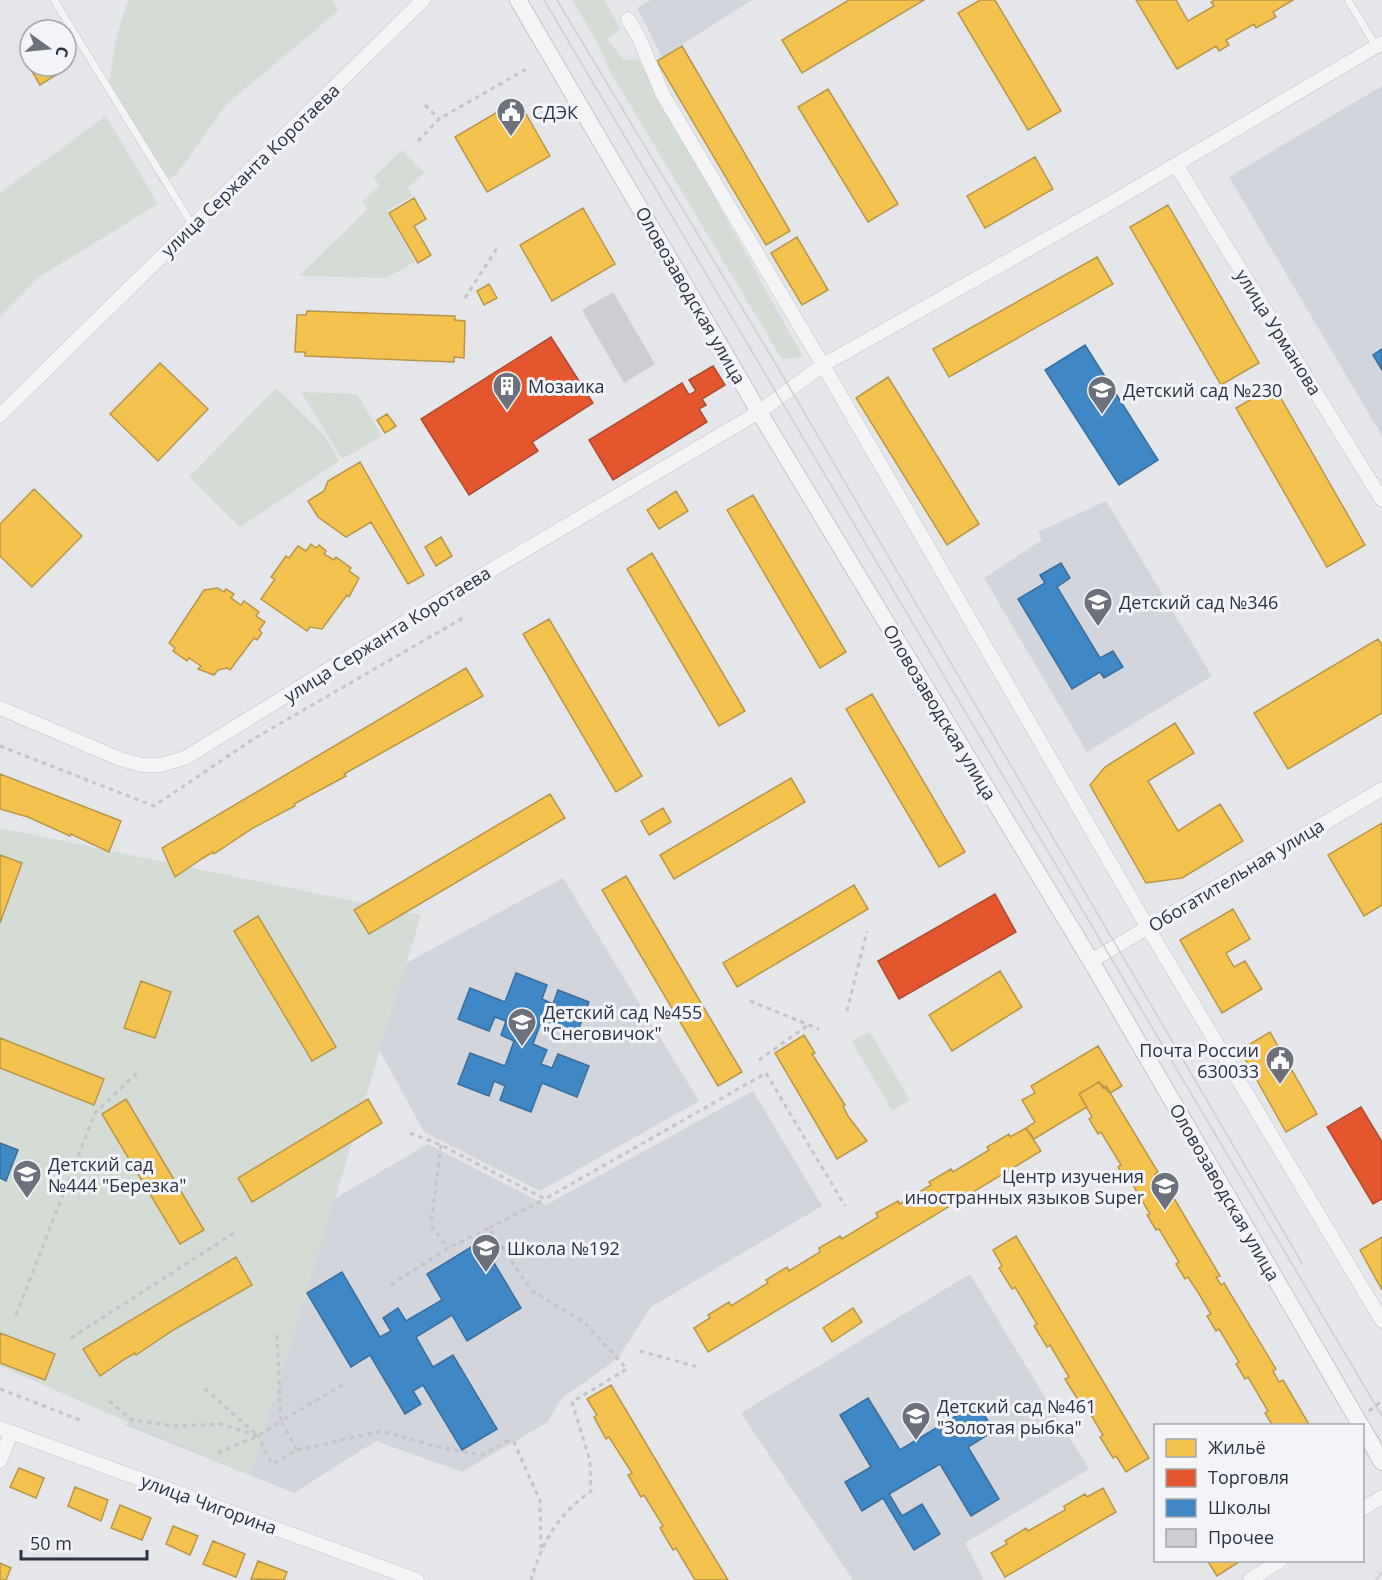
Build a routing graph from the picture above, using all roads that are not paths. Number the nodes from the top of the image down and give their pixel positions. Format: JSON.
{"nodes":[{"id":1,"x":54,"y":0,"type":"edge"},
{"id":2,"x":423,"y":0,"type":"edge"},
{"id":3,"x":518,"y":0,"type":"edge"},
{"id":4,"x":1348,"y":0,"type":"edge"},
{"id":5,"x":628,"y":19,"type":"dead end"},
{"id":6,"x":1379,"y":45,"type":"edge"},
{"id":7,"x":1176,"y":165,"type":"junction"},
{"id":8,"x":193,"y":225,"type":"junction"},
{"id":9,"x":823,"y":365,"type":"junction"},
{"id":10,"x":759,"y":412,"type":"junction"},
{"id":11,"x":0,"y":415,"type":"edge"},
{"id":12,"x":1382,"y":500,"type":"edge"},
{"id":13,"x":0,"y":708,"type":"edge"},
{"id":14,"x":1382,"y":789,"type":"edge"},
{"id":15,"x":1148,"y":928,"type":"junction"},
{"id":16,"x":1091,"y":961,"type":"junction"},
{"id":17,"x":1382,"y":1321,"type":"edge"},
{"id":18,"x":1361,"y":1424,"type":"edge"},
{"id":19,"x":1364,"y":1430,"type":"edge"},
{"id":20,"x":6,"y":1431,"type":"edge"},
{"id":21,"x":0,"y":1461,"type":"edge"},
{"id":22,"x":1382,"y":1461,"type":"edge"},
{"id":23,"x":1382,"y":1497,"type":"edge"},
{"id":24,"x":1364,"y":1508,"type":"edge"},
{"id":25,"x":1278,"y":1562,"type":"edge"},
{"id":26,"x":417,"y":1580,"type":"edge"},
{"id":27,"x":1250,"y":1580,"type":"edge"}],
"edges":[{"from":1,"to":8,"type":"lane"},
{"from":2,"to":8,"type":"street","name":"улица Сержанта Коротаева"},
{"from":3,"to":10,"type":"street","name":"Оловозаводская улица"},
{"from":4,"to":6,"type":"lane"},
{"from":5,"to":9,"type":"street"},
{"from":6,"to":7,"type":"street","name":"улица Сержанта Коротаева"},
{"from":7,"to":9,"type":"street","name":"улица Сержанта Коротаева"},
{"from":7,"to":12,"type":"street","name":"улица Урманова"},
{"from":8,"to":11,"type":"street","name":"улица Сержанта Коротаева"},
{"from":9,"to":10,"type":"street","name":"улица Сержанта Коротаева"},
{"from":9,"to":15,"type":"street"},
{"from":10,"to":13,"type":"street","name":"улица Сержанта Коротаева"},
{"from":10,"to":16,"type":"street","name":"Оловозаводская улица"},
{"from":14,"to":15,"type":"street","name":"Обогатительная улица"},
{"from":15,"to":16,"type":"street","name":"Обогатительная улица"},
{"from":15,"to":17,"type":"street"},
{"from":16,"to":18,"type":"street","name":"Оловозаводская улица"},
{"from":19,"to":22,"type":"street","name":"Оловозаводская улица"},
{"from":20,"to":21,"type":"street"},
{"from":20,"to":26,"type":"street","name":"улица Чигорина"},
{"from":23,"to":24,"type":"street"},
{"from":25,"to":27,"type":"street"}]}
